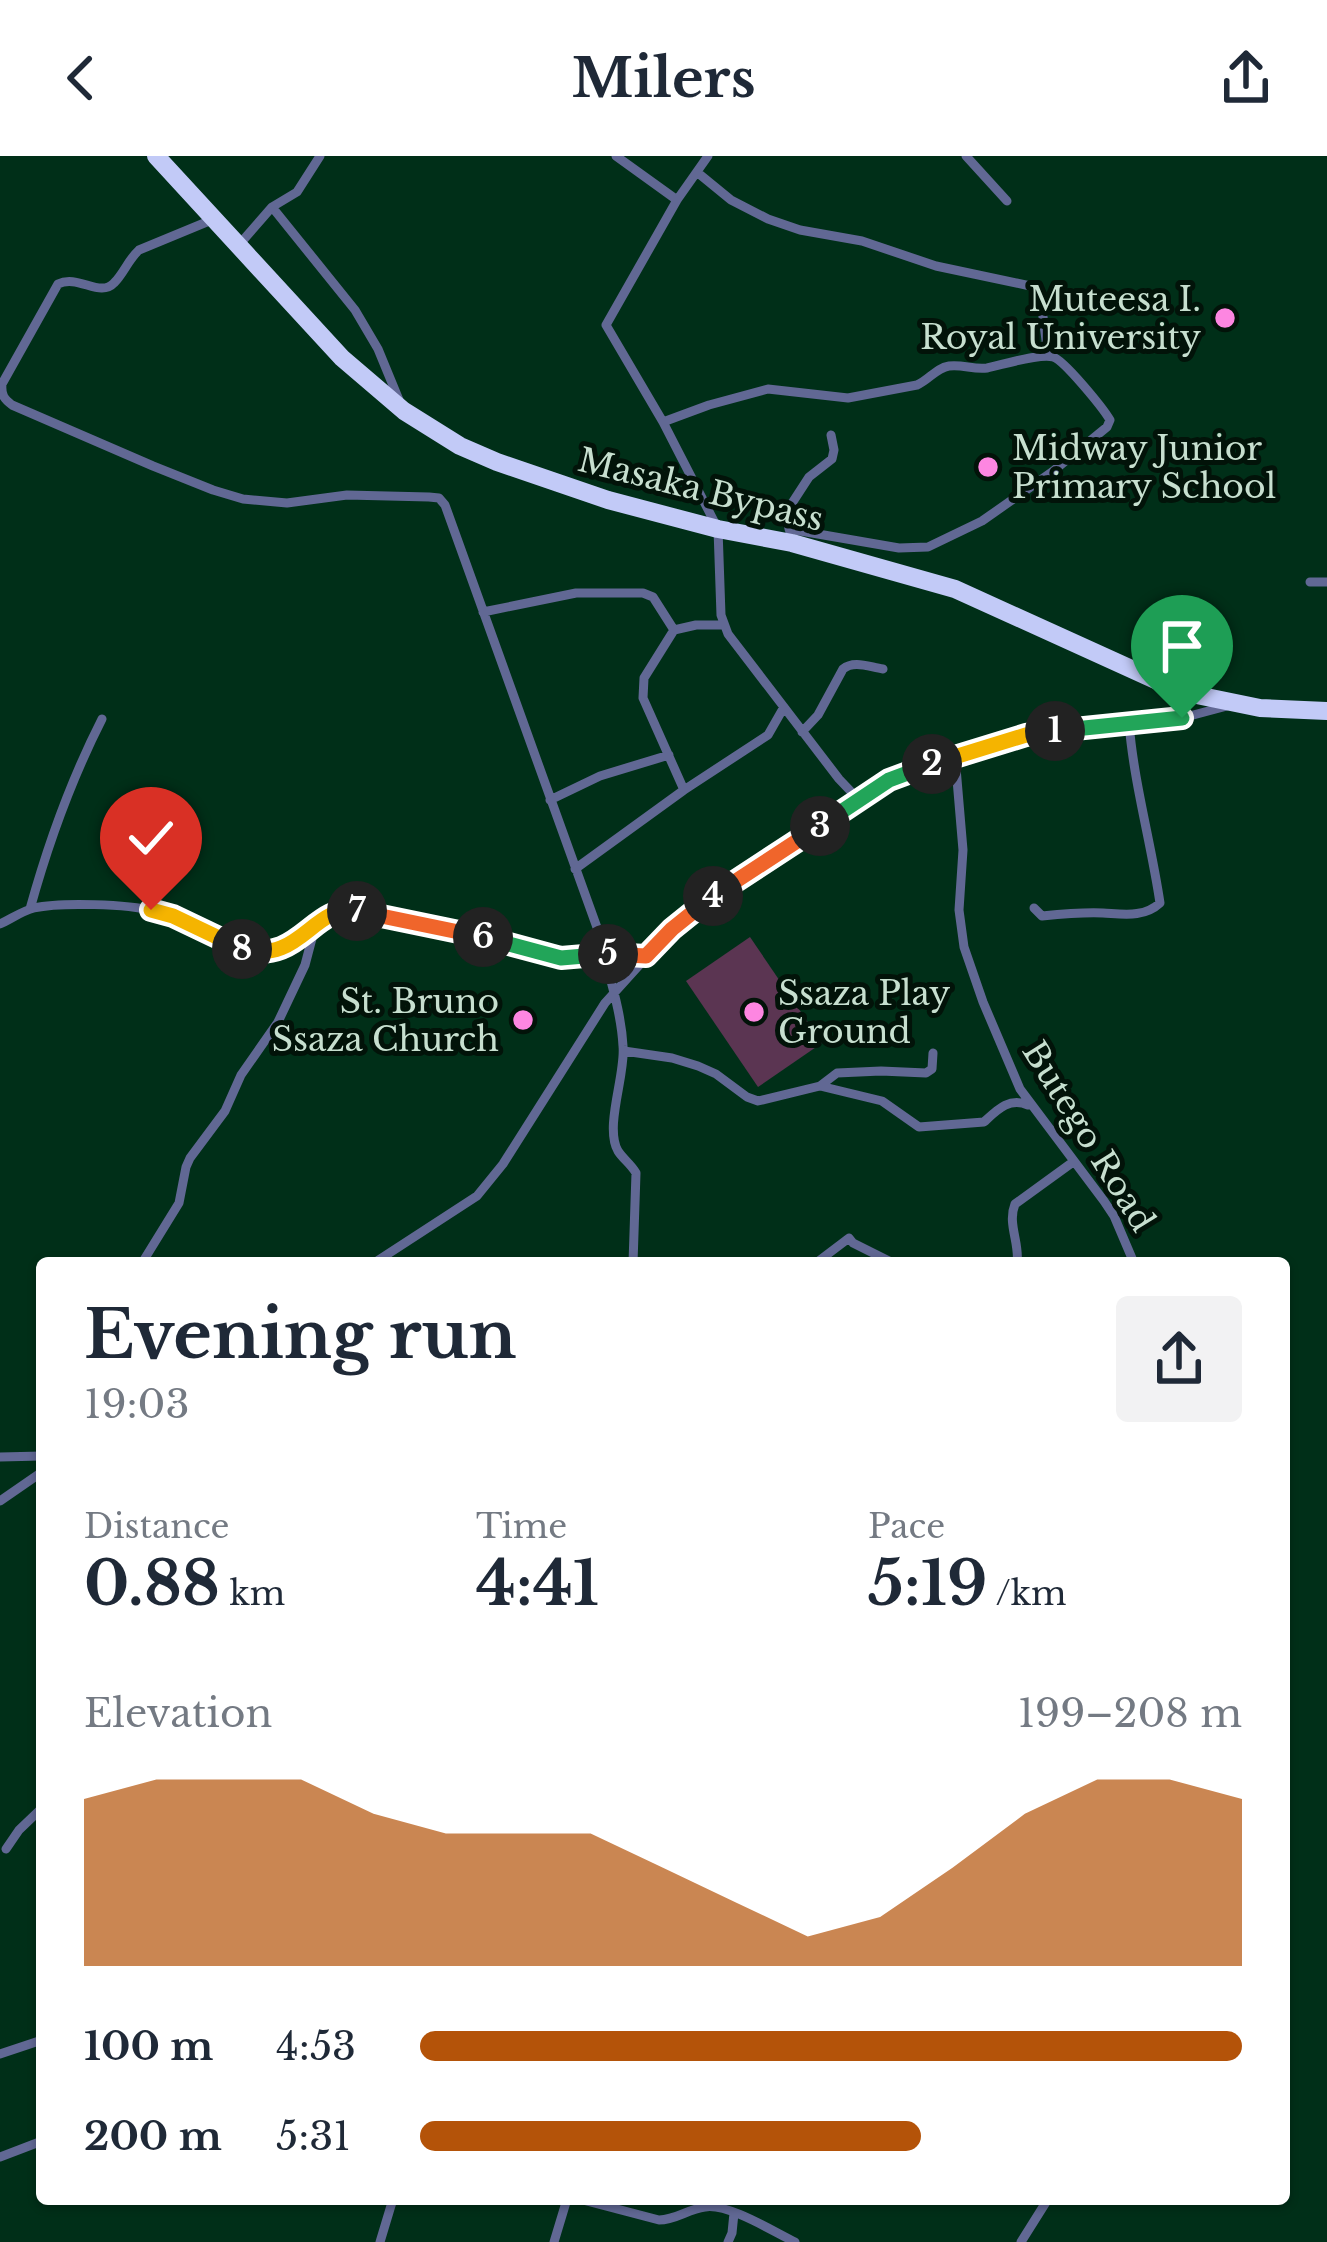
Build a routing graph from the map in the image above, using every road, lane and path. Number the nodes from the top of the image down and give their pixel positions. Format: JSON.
{"nodes":[{"id":1,"x":157,"y":156,"type":"edge"},
{"id":2,"x":320,"y":156,"type":"edge"},
{"id":3,"x":616,"y":156,"type":"edge"},
{"id":4,"x":708,"y":156,"type":"edge"},
{"id":5,"x":966,"y":156,"type":"edge"},
{"id":6,"x":698,"y":173,"type":"junction"},
{"id":7,"x":290,"y":199,"type":"junction"},
{"id":8,"x":677,"y":200,"type":"junction"},
{"id":9,"x":1007,"y":201,"type":"dead end"},
{"id":10,"x":272,"y":207,"type":"junction"},
{"id":11,"x":214,"y":219,"type":"junction"},
{"id":12,"x":284,"y":220,"type":"junction"},
{"id":13,"x":238,"y":246,"type":"junction"},
{"id":14,"x":1048,"y":356,"type":"junction"},
{"id":15,"x":2,"y":400,"type":"edge"},
{"id":16,"x":404,"y":411,"type":"junction"},
{"id":17,"x":663,"y":422,"type":"junction"},
{"id":18,"x":831,"y":435,"type":"dead end"},
{"id":19,"x":718,"y":529,"type":"junction"},
{"id":20,"x":791,"y":536,"type":"junction"},
{"id":21,"x":1310,"y":582,"type":"dead end"},
{"id":22,"x":1327,"y":582,"type":"edge"},
{"id":23,"x":483,"y":612,"type":"junction"},
{"id":24,"x":724,"y":625,"type":"junction"},
{"id":25,"x":674,"y":630,"type":"junction"},
{"id":26,"x":883,"y":669,"type":"dead end"},
{"id":27,"x":1232,"y":704,"type":"junction"},
{"id":28,"x":784,"y":707,"type":"junction"},
{"id":29,"x":1327,"y":711,"type":"edge"},
{"id":30,"x":102,"y":719,"type":"dead end"},
{"id":31,"x":1129,"y":723,"type":"junction"},
{"id":32,"x":802,"y":732,"type":"junction"},
{"id":33,"x":669,"y":755,"type":"junction"},
{"id":34,"x":955,"y":756,"type":"junction"},
{"id":35,"x":684,"y":790,"type":"junction"},
{"id":36,"x":550,"y":800,"type":"junction"},
{"id":37,"x":859,"y":800,"type":"junction"},
{"id":38,"x":575,"y":868,"type":"junction"},
{"id":39,"x":1034,"y":908,"type":"dead end"},
{"id":40,"x":30,"y":909,"type":"junction"},
{"id":41,"x":0,"y":924,"type":"edge"},
{"id":42,"x":315,"y":927,"type":"junction"},
{"id":43,"x":603,"y":954,"type":"junction"},
{"id":44,"x":646,"y":956,"type":"junction"},
{"id":45,"x":615,"y":992,"type":"junction"},
{"id":46,"x":624,"y":1051,"type":"junction"},
{"id":47,"x":933,"y":1053,"type":"dead end"},
{"id":48,"x":820,"y":1086,"type":"junction"},
{"id":49,"x":1032,"y":1108,"type":"junction"},
{"id":50,"x":1073,"y":1162,"type":"junction"},
{"id":51,"x":146,"y":1257,"type":"edge"},
{"id":52,"x":383,"y":1257,"type":"edge"},
{"id":53,"x":633,"y":1257,"type":"edge"},
{"id":54,"x":825,"y":1257,"type":"edge"},
{"id":55,"x":881,"y":1257,"type":"edge"},
{"id":56,"x":1018,"y":1257,"type":"edge"},
{"id":57,"x":1131,"y":1257,"type":"edge"},
{"id":58,"x":36,"y":1456,"type":"edge"},
{"id":59,"x":0,"y":1457,"type":"edge"},
{"id":60,"x":36,"y":1476,"type":"edge"},
{"id":61,"x":0,"y":1501,"type":"edge"},
{"id":62,"x":36,"y":1814,"type":"edge"},
{"id":63,"x":6,"y":1849,"type":"dead end"},
{"id":64,"x":36,"y":2042,"type":"edge"},
{"id":65,"x":0,"y":2054,"type":"edge"},
{"id":66,"x":36,"y":2143,"type":"edge"},
{"id":67,"x":0,"y":2157,"type":"edge"},
{"id":68,"x":391,"y":2205,"type":"edge"},
{"id":69,"x":565,"y":2205,"type":"edge"},
{"id":70,"x":602,"y":2205,"type":"edge"},
{"id":71,"x":1044,"y":2205,"type":"edge"},
{"id":72,"x":734,"y":2213,"type":"junction"},
{"id":73,"x":380,"y":2242,"type":"edge"},
{"id":74,"x":554,"y":2242,"type":"edge"},
{"id":75,"x":728,"y":2242,"type":"edge"},
{"id":76,"x":795,"y":2242,"type":"edge"},
{"id":77,"x":1021,"y":2242,"type":"edge"}],
"edges":[{"from":1,"to":11,"type":"highway","name":"Masaka Bypass"},
{"from":2,"to":7,"type":"street"},
{"from":3,"to":8,"type":"street"},
{"from":4,"to":6,"type":"street"},
{"from":5,"to":9,"type":"street"},
{"from":6,"to":8,"type":"street"},
{"from":6,"to":14,"type":"street"},
{"from":7,"to":10,"type":"street"},
{"from":7,"to":12,"type":"street"},
{"from":8,"to":17,"type":"street"},
{"from":10,"to":12,"type":"street"},
{"from":10,"to":13,"type":"street"},
{"from":11,"to":13,"type":"highway","name":"Masaka Bypass"},
{"from":11,"to":15,"type":"street"},
{"from":12,"to":16,"type":"street"},
{"from":13,"to":16,"type":"highway","name":"Masaka Bypass"},
{"from":14,"to":17,"type":"street"},
{"from":14,"to":20,"type":"street"},
{"from":15,"to":23,"type":"street"},
{"from":16,"to":19,"type":"highway","name":"Masaka Bypass"},
{"from":17,"to":19,"type":"street"},
{"from":18,"to":20,"type":"street"},
{"from":19,"to":20,"type":"highway","name":"Masaka Bypass"},
{"from":19,"to":24,"type":"street"},
{"from":20,"to":27,"type":"highway","name":"Masaka Bypass"},
{"from":21,"to":22,"type":"street"},
{"from":23,"to":25,"type":"street"},
{"from":23,"to":36,"type":"street"},
{"from":24,"to":25,"type":"street"},
{"from":24,"to":28,"type":"street"},
{"from":25,"to":33,"type":"street"},
{"from":26,"to":32,"type":"street"},
{"from":27,"to":29,"type":"highway","name":"Masaka Bypass"},
{"from":27,"to":31,"type":"street"},
{"from":28,"to":32,"type":"street"},
{"from":28,"to":35,"type":"street"},
{"from":30,"to":40,"type":"street"},
{"from":31,"to":34,"type":"street"},
{"from":31,"to":39,"type":"street"},
{"from":32,"to":37,"type":"street"},
{"from":33,"to":35,"type":"street"},
{"from":33,"to":36,"type":"street"},
{"from":34,"to":37,"type":"street"},
{"from":34,"to":49,"type":"street","name":"Butego Road"},
{"from":35,"to":38,"type":"street"},
{"from":36,"to":38,"type":"street"},
{"from":37,"to":44,"type":"street"},
{"from":38,"to":43,"type":"street"},
{"from":40,"to":41,"type":"street"},
{"from":40,"to":42,"type":"street"},
{"from":42,"to":43,"type":"street"},
{"from":42,"to":51,"type":"street"},
{"from":43,"to":44,"type":"street"},
{"from":43,"to":45,"type":"street"},
{"from":44,"to":45,"type":"street"},
{"from":45,"to":46,"type":"street"},
{"from":45,"to":52,"type":"street"},
{"from":46,"to":48,"type":"street"},
{"from":46,"to":53,"type":"street"},
{"from":47,"to":48,"type":"street"},
{"from":48,"to":49,"type":"street"},
{"from":49,"to":50,"type":"street","name":"Butego Road"},
{"from":50,"to":56,"type":"street"},
{"from":50,"to":57,"type":"street","name":"Butego Road"},
{"from":54,"to":55,"type":"street"},
{"from":58,"to":59,"type":"street"},
{"from":60,"to":61,"type":"street"},
{"from":62,"to":63,"type":"street"},
{"from":64,"to":65,"type":"street"},
{"from":66,"to":67,"type":"street"},
{"from":68,"to":73,"type":"street"},
{"from":69,"to":74,"type":"street"},
{"from":70,"to":72,"type":"street"},
{"from":71,"to":77,"type":"street"},
{"from":72,"to":75,"type":"street"},
{"from":72,"to":76,"type":"street"}]}
